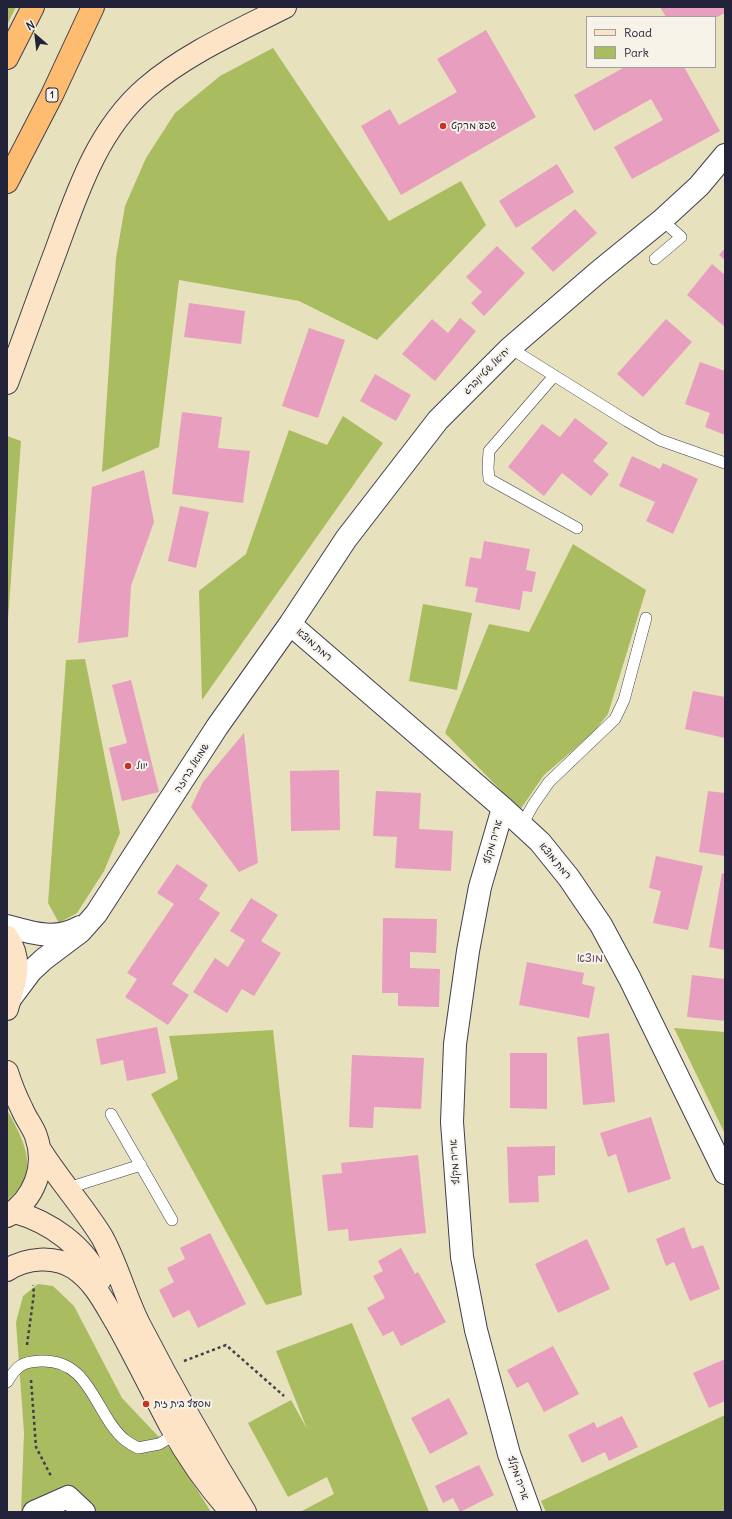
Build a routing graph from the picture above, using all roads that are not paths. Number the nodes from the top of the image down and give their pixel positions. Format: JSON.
{"nodes":[{"id":1,"x":33,"y":7,"type":"edge"},
{"id":2,"x":93,"y":7,"type":"edge"},
{"id":3,"x":285,"y":7,"type":"edge"},
{"id":4,"x":7,"y":58,"type":"edge"},
{"id":5,"x":725,"y":155,"type":"edge"},
{"id":6,"x":7,"y":182,"type":"edge"},
{"id":7,"x":662,"y":220,"type":"junction"},
{"id":8,"x":655,"y":259,"type":"dead end"},
{"id":9,"x":510,"y":348,"type":"junction"},
{"id":10,"x":554,"y":376,"type":"junction"},
{"id":11,"x":7,"y":383,"type":"edge"},
{"id":12,"x":725,"y":463,"type":"edge"},
{"id":13,"x":576,"y":528,"type":"dead end"},
{"id":14,"x":646,"y":618,"type":"dead end"},
{"id":15,"x":290,"y":624,"type":"junction"},
{"id":16,"x":503,"y":808,"type":"junction"},
{"id":17,"x":522,"y":825,"type":"junction"},
{"id":18,"x":96,"y":914,"type":"junction"},
{"id":19,"x":7,"y":926,"type":"edge"},
{"id":20,"x":7,"y":937,"type":"edge"},
{"id":21,"x":8,"y":1004,"type":"edge"},
{"id":22,"x":7,"y":1072,"type":"edge"},
{"id":23,"x":112,"y":1114,"type":"dead end"},
{"id":24,"x":39,"y":1148,"type":"junction"},
{"id":25,"x":141,"y":1165,"type":"junction"},
{"id":26,"x":725,"y":1172,"type":"edge"},
{"id":27,"x":68,"y":1188,"type":"junction"},
{"id":28,"x":7,"y":1216,"type":"edge"},
{"id":29,"x":172,"y":1220,"type":"dead end"},
{"id":30,"x":7,"y":1270,"type":"edge"},
{"id":31,"x":124,"y":1337,"type":"junction"},
{"id":32,"x":7,"y":1382,"type":"edge"},
{"id":33,"x":176,"y":1434,"type":"junction"},
{"id":34,"x":34,"y":1512,"type":"edge"},
{"id":35,"x":84,"y":1512,"type":"edge"},
{"id":36,"x":231,"y":1512,"type":"edge"},
{"id":37,"x":245,"y":1512,"type":"edge"},
{"id":38,"x":530,"y":1512,"type":"edge"}],
"edges":[{"from":1,"to":4,"type":"highway"},
{"from":2,"to":6,"type":"highway","number":"1"},
{"from":3,"to":11,"type":"main road"},
{"from":5,"to":7,"type":"street","name":"יחיאל שטיינברג"},
{"from":7,"to":8,"type":"lane"},
{"from":7,"to":9,"type":"street","name":"יחיאל שטיינברג"},
{"from":9,"to":10,"type":"lane"},
{"from":9,"to":15,"type":"street","name":"יחיאל שטיינברג"},
{"from":10,"to":12,"type":"lane"},
{"from":10,"to":13,"type":"lane"},
{"from":14,"to":17,"type":"lane"},
{"from":15,"to":16,"type":"street","name":"רמת מוצא"},
{"from":15,"to":18,"type":"street","name":"שמואל ברוזה"},
{"from":16,"to":17,"type":"street","name":"רמת מוצא"},
{"from":16,"to":38,"type":"street","name":"אריה מקלף"},
{"from":17,"to":26,"type":"street","name":"רמת מוצא"},
{"from":18,"to":19,"type":"street","name":"שמואל ברוזה"},
{"from":18,"to":21,"type":"street","name":"שמואל ברוזה"},
{"from":20,"to":21,"type":"main road"},
{"from":22,"to":24,"type":"main road"},
{"from":23,"to":25,"type":"lane"},
{"from":24,"to":27,"type":"main road"},
{"from":24,"to":28,"type":"main road"},
{"from":25,"to":27,"type":"lane"},
{"from":25,"to":29,"type":"lane"},
{"from":27,"to":37,"type":"main road"},
{"from":28,"to":31,"type":"main road"},
{"from":30,"to":31,"type":"main road"},
{"from":31,"to":33,"type":"main road"},
{"from":32,"to":33,"type":"lane"},
{"from":33,"to":36,"type":"main road"},
{"from":34,"to":35,"type":"street"}]}
